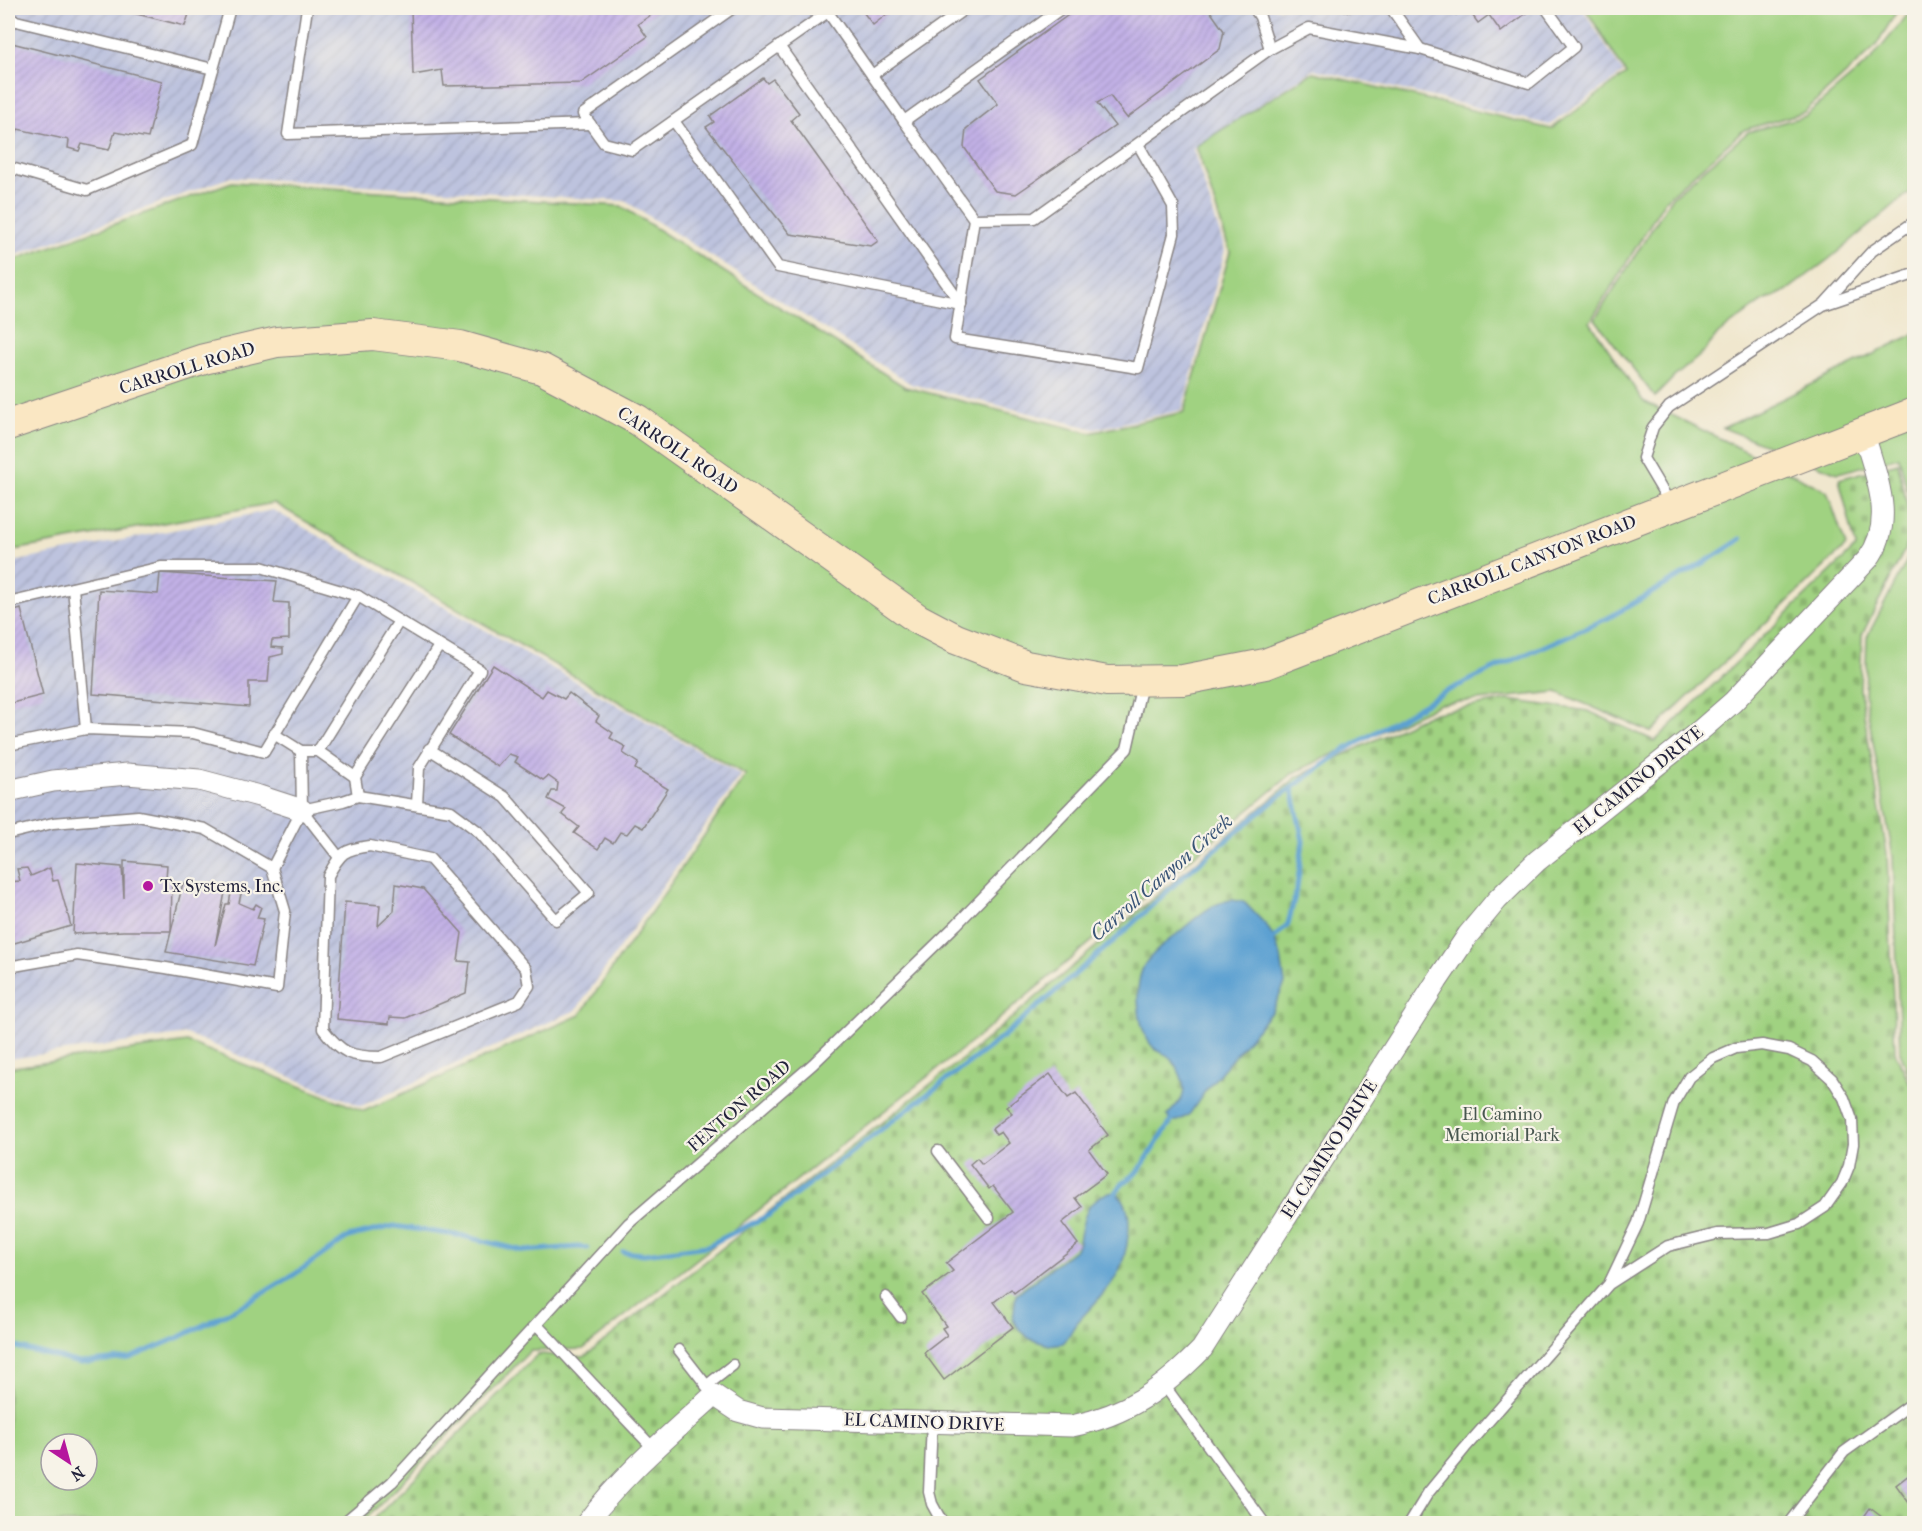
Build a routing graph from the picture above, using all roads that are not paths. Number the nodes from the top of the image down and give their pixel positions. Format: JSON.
{"nodes":[{"id":1,"x":230,"y":8,"type":"edge"},
{"id":2,"x":308,"y":8,"type":"edge"},
{"id":3,"x":733,"y":8,"type":"edge"},
{"id":4,"x":966,"y":8,"type":"edge"},
{"id":5,"x":1062,"y":8,"type":"edge"},
{"id":6,"x":1254,"y":8,"type":"edge"},
{"id":7,"x":1391,"y":8,"type":"edge"},
{"id":8,"x":1546,"y":8,"type":"edge"},
{"id":9,"x":826,"y":10,"type":"edge"},
{"id":10,"x":8,"y":19,"type":"edge"},
{"id":11,"x":779,"y":46,"type":"junction"},
{"id":12,"x":1270,"y":49,"type":"junction"},
{"id":13,"x":1420,"y":49,"type":"junction"},
{"id":14,"x":213,"y":69,"type":"junction"},
{"id":15,"x":872,"y":75,"type":"junction"},
{"id":16,"x":674,"y":121,"type":"junction"},
{"id":17,"x":904,"y":121,"type":"junction"},
{"id":18,"x":590,"y":124,"type":"junction"},
{"id":19,"x":1138,"y":144,"type":"junction"},
{"id":20,"x":8,"y":167,"type":"edge"},
{"id":21,"x":974,"y":219,"type":"junction"},
{"id":22,"x":1914,"y":222,"type":"edge"},
{"id":23,"x":1914,"y":274,"type":"edge"},
{"id":24,"x":961,"y":304,"type":"junction"},
{"id":25,"x":1823,"y":305,"type":"junction"},
{"id":26,"x":1914,"y":413,"type":"edge"},
{"id":27,"x":8,"y":425,"type":"edge"},
{"id":28,"x":1864,"y":434,"type":"junction"},
{"id":29,"x":1671,"y":506,"type":"junction"},
{"id":30,"x":73,"y":588,"type":"junction"},
{"id":31,"x":358,"y":596,"type":"junction"},
{"id":32,"x":8,"y":603,"type":"edge"},
{"id":33,"x":399,"y":621,"type":"junction"},
{"id":34,"x":439,"y":646,"type":"junction"},
{"id":35,"x":1140,"y":692,"type":"junction"},
{"id":36,"x":86,"y":729,"type":"junction"},
{"id":37,"x":274,"y":734,"type":"junction"},
{"id":38,"x":8,"y":745,"type":"edge"},
{"id":39,"x":429,"y":749,"type":"junction"},
{"id":40,"x":301,"y":751,"type":"junction"},
{"id":41,"x":318,"y":752,"type":"junction"},
{"id":42,"x":355,"y":777,"type":"junction"},
{"id":43,"x":8,"y":791,"type":"edge"},
{"id":44,"x":358,"y":796,"type":"junction"},
{"id":45,"x":417,"y":804,"type":"junction"},
{"id":46,"x":302,"y":810,"type":"junction"},
{"id":47,"x":8,"y":834,"type":"edge"},
{"id":48,"x":338,"y":856,"type":"junction"},
{"id":49,"x":272,"y":868,"type":"junction"},
{"id":50,"x":8,"y":967,"type":"edge"},
{"id":51,"x":938,"y":1151,"type":"dead end"},
{"id":52,"x":989,"y":1218,"type":"dead end"},
{"id":53,"x":1609,"y":1284,"type":"junction"},
{"id":54,"x":886,"y":1297,"type":"dead end"},
{"id":55,"x":901,"y":1317,"type":"dead end"},
{"id":56,"x":537,"y":1325,"type":"junction"},
{"id":57,"x":679,"y":1350,"type":"dead end"},
{"id":58,"x":733,"y":1365,"type":"dead end"},
{"id":59,"x":1164,"y":1385,"type":"junction"},
{"id":60,"x":710,"y":1391,"type":"junction"},
{"id":61,"x":1914,"y":1402,"type":"edge"},
{"id":62,"x":932,"y":1422,"type":"junction"},
{"id":63,"x":654,"y":1449,"type":"junction"},
{"id":64,"x":342,"y":1524,"type":"edge"},
{"id":65,"x":586,"y":1524,"type":"edge"},
{"id":66,"x":943,"y":1524,"type":"edge"},
{"id":67,"x":1265,"y":1524,"type":"edge"},
{"id":68,"x":1408,"y":1524,"type":"edge"},
{"id":69,"x":1788,"y":1524,"type":"edge"}],
"edges":[{"from":1,"to":14,"type":"lane"},
{"from":2,"to":18,"type":"lane"},
{"from":3,"to":18,"type":"lane"},
{"from":4,"to":15,"type":"lane"},
{"from":5,"to":17,"type":"lane"},
{"from":6,"to":12,"type":"lane"},
{"from":7,"to":13,"type":"lane"},
{"from":8,"to":13,"type":"lane"},
{"from":9,"to":11,"type":"lane"},
{"from":9,"to":15,"type":"lane"},
{"from":10,"to":14,"type":"lane"},
{"from":11,"to":16,"type":"lane"},
{"from":11,"to":24,"type":"lane"},
{"from":12,"to":13,"type":"lane"},
{"from":12,"to":19,"type":"lane"},
{"from":14,"to":20,"type":"lane"},
{"from":15,"to":17,"type":"lane"},
{"from":16,"to":18,"type":"lane"},
{"from":16,"to":24,"type":"lane"},
{"from":17,"to":21,"type":"lane"},
{"from":19,"to":21,"type":"lane"},
{"from":19,"to":24,"type":"lane"},
{"from":21,"to":24,"type":"lane"},
{"from":22,"to":25,"type":"lane"},
{"from":23,"to":25,"type":"lane"},
{"from":25,"to":29,"type":"lane"},
{"from":26,"to":28,"type":"main road","name":"CARROLL CANYON ROAD"},
{"from":27,"to":35,"type":"main road","name":"CARROLL ROAD"},
{"from":28,"to":29,"type":"main road","name":"CARROLL CANYON ROAD"},
{"from":28,"to":59,"type":"street","name":"EL CAMINO DRIVE"},
{"from":29,"to":35,"type":"main road","name":"CARROLL CANYON ROAD"},
{"from":30,"to":31,"type":"lane"},
{"from":30,"to":32,"type":"lane"},
{"from":30,"to":36,"type":"lane"},
{"from":31,"to":33,"type":"lane"},
{"from":31,"to":37,"type":"lane"},
{"from":33,"to":34,"type":"lane"},
{"from":33,"to":41,"type":"lane"},
{"from":34,"to":39,"type":"lane"},
{"from":34,"to":42,"type":"lane"},
{"from":35,"to":56,"type":"lane","name":"FENTON ROAD"},
{"from":36,"to":37,"type":"lane"},
{"from":36,"to":38,"type":"lane"},
{"from":37,"to":40,"type":"lane"},
{"from":39,"to":45,"type":"lane"},
{"from":39,"to":45,"type":"lane"},
{"from":40,"to":41,"type":"lane"},
{"from":40,"to":46,"type":"lane"},
{"from":41,"to":42,"type":"lane"},
{"from":42,"to":44,"type":"lane"},
{"from":43,"to":46,"type":"street"},
{"from":44,"to":45,"type":"lane"},
{"from":44,"to":46,"type":"lane"},
{"from":46,"to":48,"type":"lane"},
{"from":46,"to":49,"type":"lane"},
{"from":47,"to":49,"type":"lane"},
{"from":48,"to":48,"type":"lane"},
{"from":49,"to":50,"type":"lane"},
{"from":51,"to":52,"type":"lane"},
{"from":53,"to":53,"type":"lane"},
{"from":53,"to":68,"type":"lane"},
{"from":54,"to":55,"type":"lane"},
{"from":56,"to":63,"type":"lane"},
{"from":56,"to":64,"type":"lane","name":"FENTON ROAD"},
{"from":57,"to":60,"type":"lane"},
{"from":58,"to":60,"type":"lane"},
{"from":59,"to":62,"type":"street","name":"EL CAMINO DRIVE"},
{"from":59,"to":67,"type":"lane"},
{"from":60,"to":62,"type":"street","name":"EL CAMINO DRIVE"},
{"from":60,"to":63,"type":"street"},
{"from":61,"to":69,"type":"lane"},
{"from":62,"to":66,"type":"lane"},
{"from":63,"to":65,"type":"street"}]}
